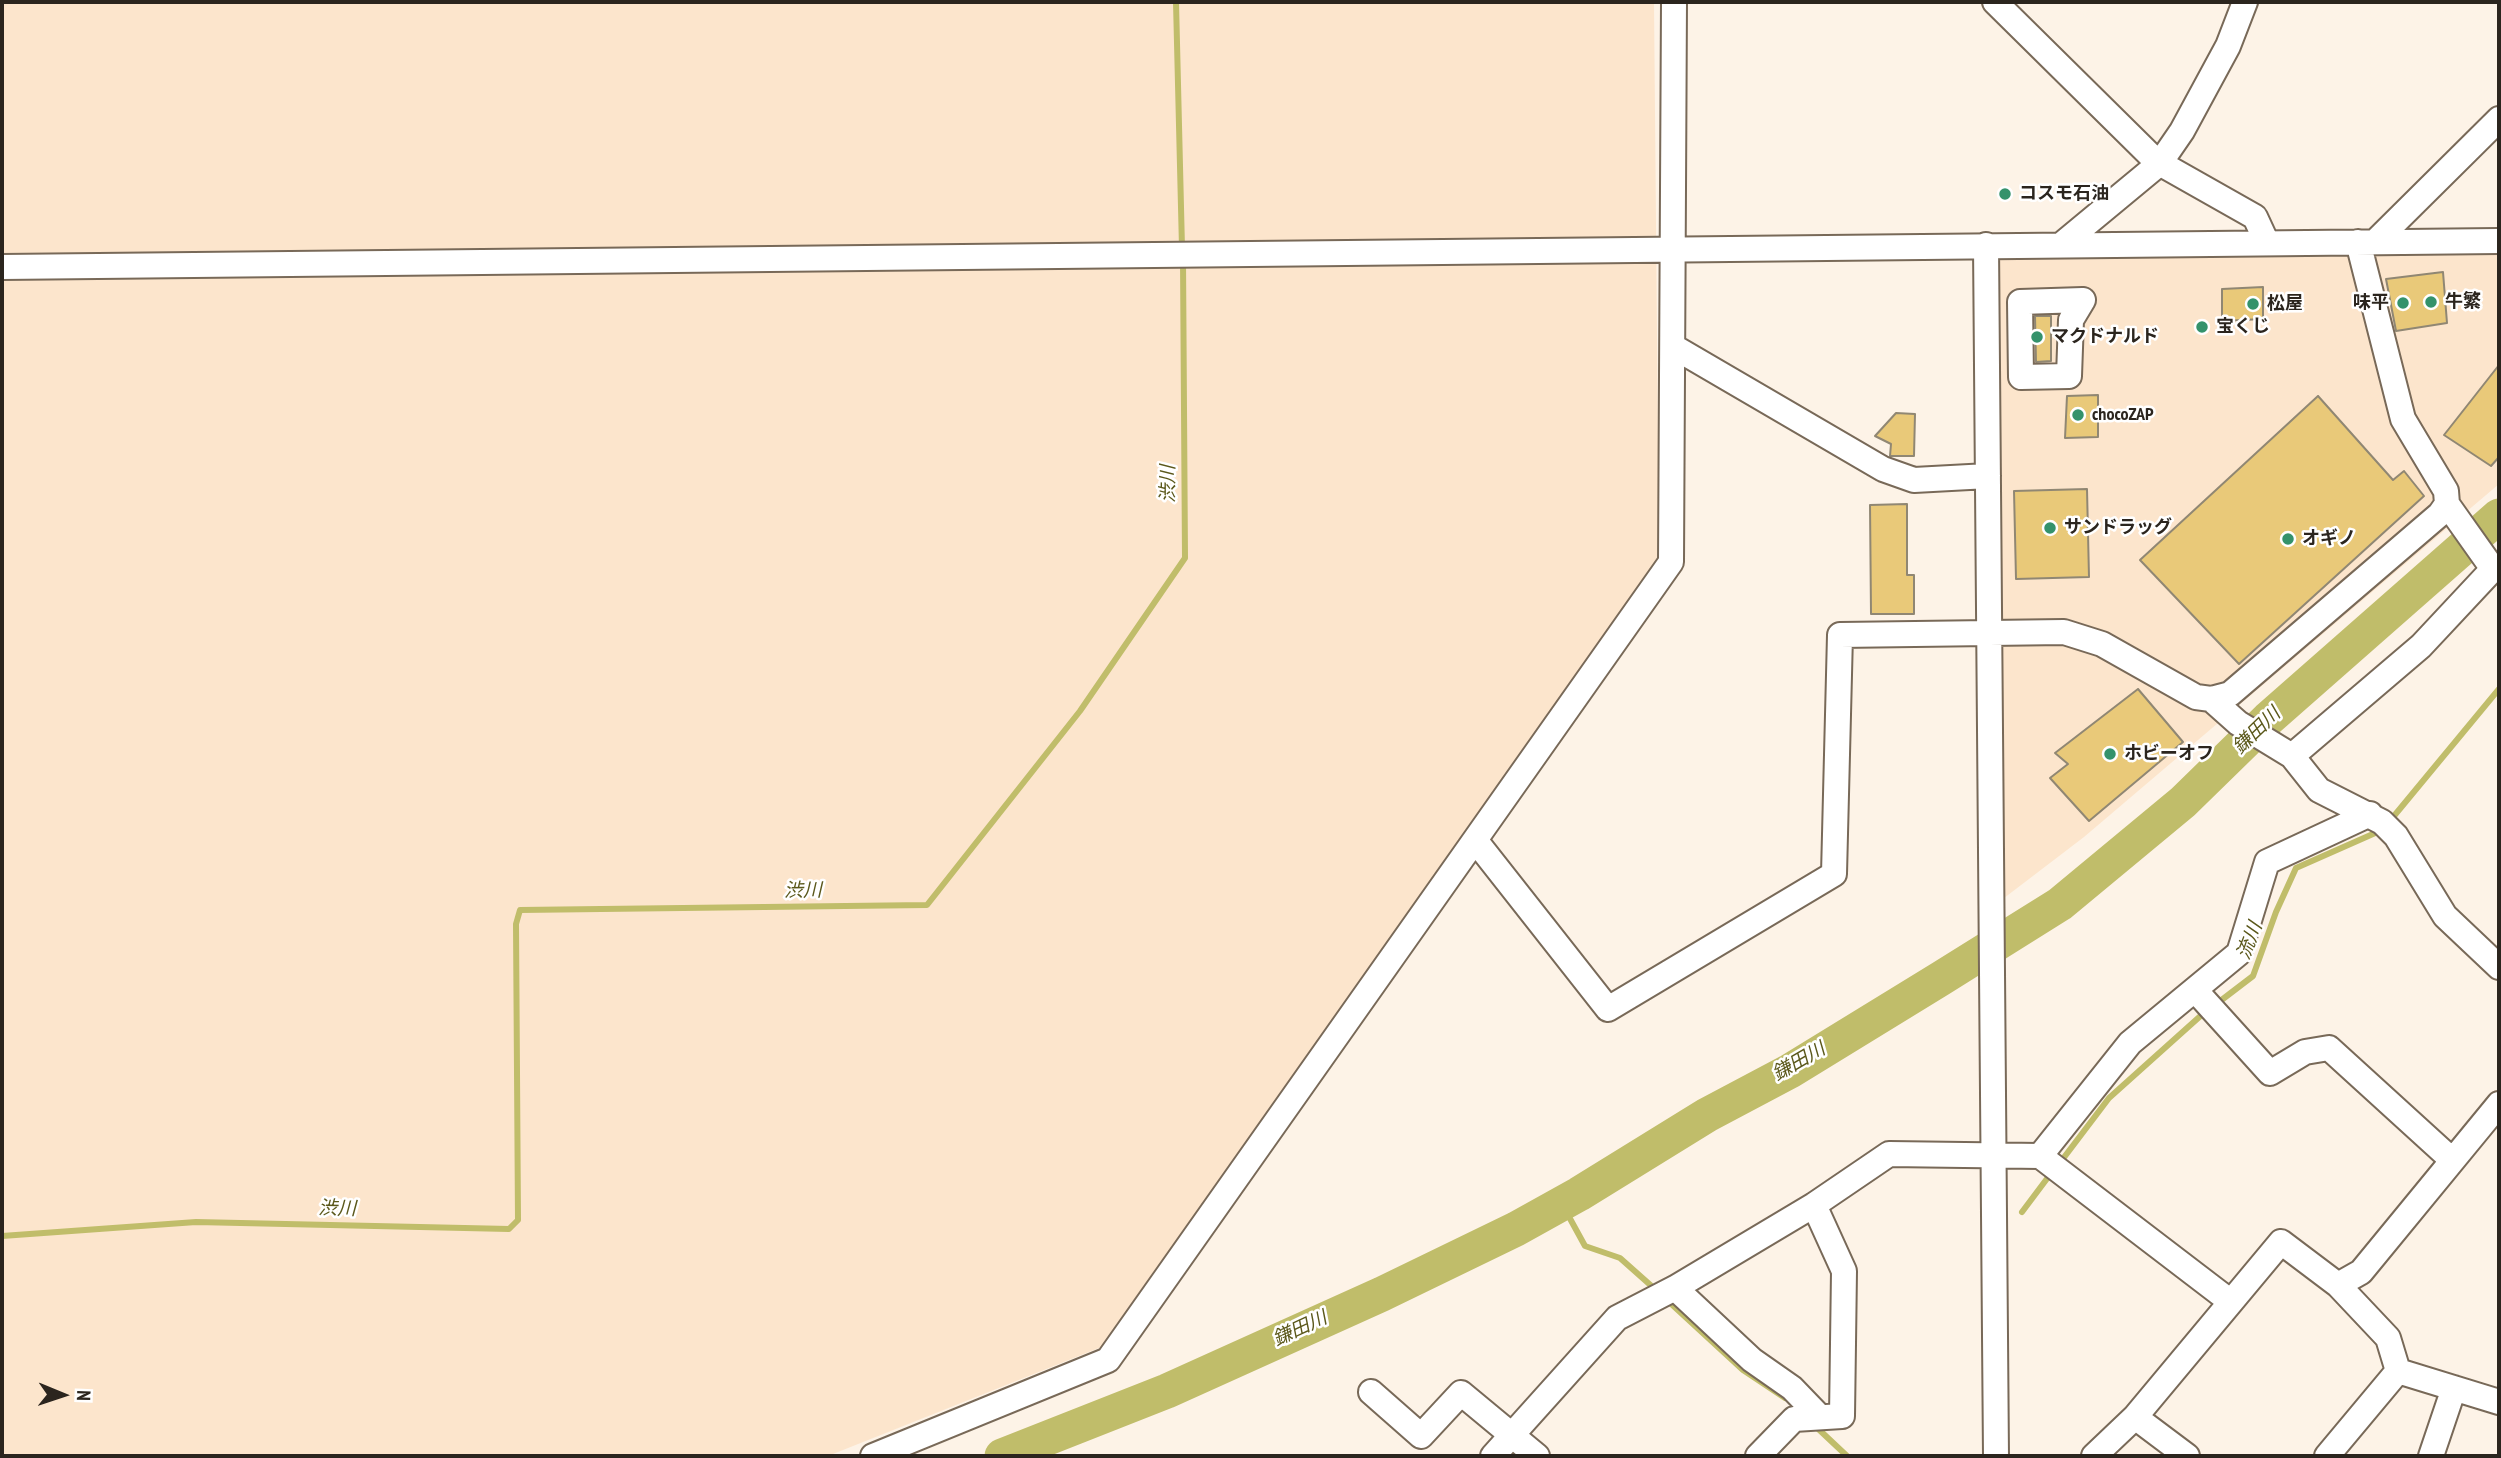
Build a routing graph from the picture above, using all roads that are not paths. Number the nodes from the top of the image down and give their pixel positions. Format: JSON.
{"nodes":[{"id":1,"x":1674,"y":2,"type":"edge"},
{"id":2,"x":1995,"y":2,"type":"edge"},
{"id":3,"x":2245,"y":2,"type":"edge"},
{"id":4,"x":2499,"y":119,"type":"edge"},
{"id":5,"x":2160,"y":163,"type":"junction"},
{"id":6,"x":2499,"y":240,"type":"edge"},
{"id":7,"x":2367,"y":242,"type":"junction"},
{"id":8,"x":2267,"y":243,"type":"junction"},
{"id":9,"x":2061,"y":245,"type":"junction"},
{"id":10,"x":1986,"y":246,"type":"junction"},
{"id":11,"x":1674,"y":249,"type":"junction"},
{"id":12,"x":2,"y":267,"type":"edge"},
{"id":13,"x":1674,"y":347,"type":"junction"},
{"id":14,"x":1988,"y":476,"type":"junction"},
{"id":15,"x":2453,"y":511,"type":"junction"},
{"id":16,"x":1989,"y":632,"type":"junction"},
{"id":17,"x":2211,"y":699,"type":"junction"},
{"id":18,"x":2287,"y":752,"type":"junction"},
{"id":19,"x":2370,"y":814,"type":"junction"},
{"id":20,"x":1475,"y":840,"type":"junction"},
{"id":21,"x":2499,"y":967,"type":"edge"},
{"id":22,"x":2195,"y":990,"type":"junction"},
{"id":23,"x":2497,"y":1111,"type":"edge"},
{"id":24,"x":1993,"y":1156,"type":"junction"},
{"id":25,"x":2040,"y":1156,"type":"junction"},
{"id":26,"x":2452,"y":1160,"type":"junction"},
{"id":27,"x":1814,"y":1205,"type":"junction"},
{"id":28,"x":2338,"y":1285,"type":"junction"},
{"id":29,"x":1675,"y":1287,"type":"junction"},
{"id":30,"x":2231,"y":1302,"type":"junction"},
{"id":31,"x":2398,"y":1371,"type":"junction"},
{"id":32,"x":2454,"y":1388,"type":"junction"},
{"id":33,"x":1371,"y":1392,"type":"dead end"},
{"id":34,"x":2499,"y":1402,"type":"edge"},
{"id":35,"x":1819,"y":1416,"type":"junction"},
{"id":36,"x":2135,"y":1417,"type":"junction"},
{"id":37,"x":1513,"y":1434,"type":"junction"},
{"id":38,"x":873,"y":1456,"type":"edge"},
{"id":39,"x":1493,"y":1456,"type":"edge"},
{"id":40,"x":1537,"y":1456,"type":"edge"},
{"id":41,"x":1758,"y":1456,"type":"edge"},
{"id":42,"x":1996,"y":1456,"type":"edge"},
{"id":43,"x":2094,"y":1456,"type":"edge"},
{"id":44,"x":2186,"y":1456,"type":"edge"},
{"id":45,"x":2328,"y":1456,"type":"edge"},
{"id":46,"x":2431,"y":1456,"type":"edge"}],
"edges":[{"from":1,"to":11,"type":"street"},
{"from":2,"to":5,"type":"street"},
{"from":3,"to":5,"type":"street"},
{"from":4,"to":7,"type":"street"},
{"from":5,"to":8,"type":"street"},
{"from":5,"to":9,"type":"street"},
{"from":6,"to":7,"type":"street"},
{"from":7,"to":8,"type":"street"},
{"from":7,"to":15,"type":"street"},
{"from":8,"to":9,"type":"street"},
{"from":9,"to":10,"type":"street"},
{"from":10,"to":11,"type":"street"},
{"from":10,"to":14,"type":"street"},
{"from":11,"to":12,"type":"street"},
{"from":11,"to":13,"type":"street"},
{"from":13,"to":14,"type":"street"},
{"from":13,"to":20,"type":"street"},
{"from":14,"to":16,"type":"street"},
{"from":15,"to":17,"type":"street"},
{"from":15,"to":18,"type":"street"},
{"from":16,"to":17,"type":"street"},
{"from":16,"to":20,"type":"street"},
{"from":16,"to":24,"type":"street"},
{"from":17,"to":18,"type":"street"},
{"from":18,"to":19,"type":"street"},
{"from":19,"to":21,"type":"street"},
{"from":19,"to":22,"type":"street"},
{"from":20,"to":38,"type":"street"},
{"from":22,"to":25,"type":"street"},
{"from":22,"to":26,"type":"street"},
{"from":23,"to":26,"type":"street"},
{"from":24,"to":25,"type":"street"},
{"from":24,"to":27,"type":"street"},
{"from":24,"to":42,"type":"street"},
{"from":25,"to":30,"type":"street"},
{"from":26,"to":28,"type":"street"},
{"from":27,"to":29,"type":"street"},
{"from":27,"to":35,"type":"street"},
{"from":28,"to":30,"type":"street"},
{"from":28,"to":31,"type":"street"},
{"from":29,"to":35,"type":"street"},
{"from":29,"to":37,"type":"street"},
{"from":30,"to":36,"type":"street"},
{"from":31,"to":32,"type":"street"},
{"from":31,"to":45,"type":"street"},
{"from":32,"to":34,"type":"street"},
{"from":32,"to":46,"type":"street"},
{"from":33,"to":37,"type":"street"},
{"from":35,"to":41,"type":"street"},
{"from":36,"to":43,"type":"street"},
{"from":36,"to":44,"type":"street"},
{"from":37,"to":39,"type":"street"},
{"from":37,"to":40,"type":"street"}]}
